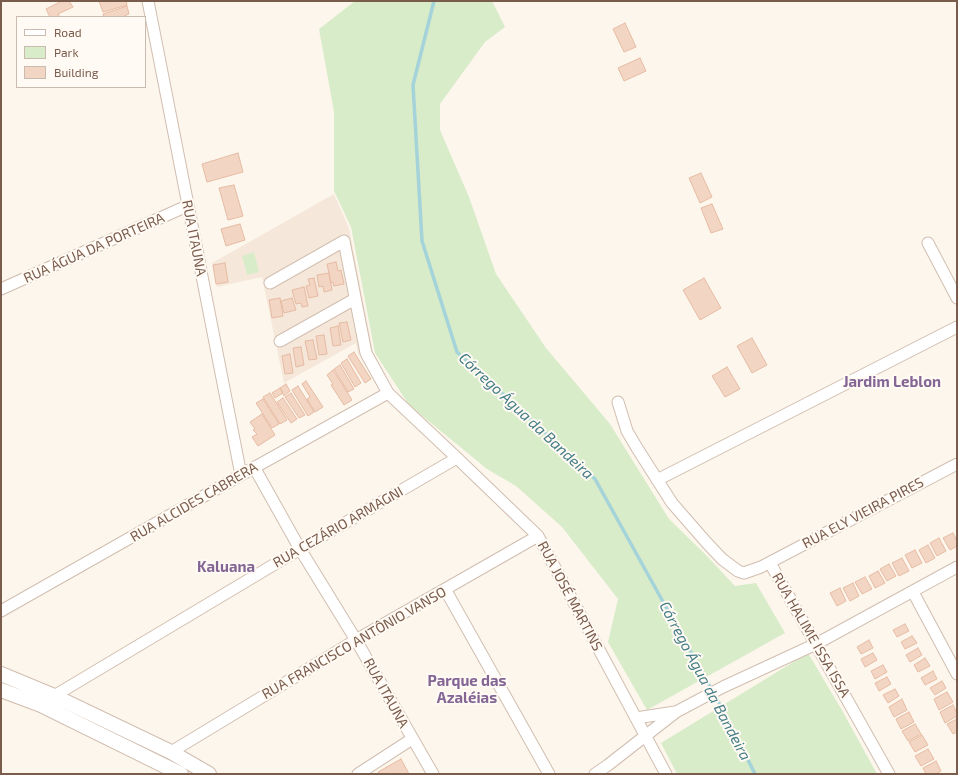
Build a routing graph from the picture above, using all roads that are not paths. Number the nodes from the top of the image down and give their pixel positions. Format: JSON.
{"nodes":[{"id":1,"x":148,"y":1,"type":"edge"},
{"id":2,"x":187,"y":206,"type":"junction"},
{"id":3,"x":928,"y":243,"type":"dead end"},
{"id":4,"x":270,"y":283,"type":"dead end"},
{"id":5,"x":1,"y":289,"type":"edge"},
{"id":6,"x":957,"y":298,"type":"edge"},
{"id":7,"x":355,"y":299,"type":"junction"},
{"id":8,"x":957,"y":327,"type":"edge"},
{"id":9,"x":280,"y":341,"type":"dead end"},
{"id":10,"x":388,"y":393,"type":"junction"},
{"id":11,"x":618,"y":402,"type":"dead end"},
{"id":12,"x":457,"y":458,"type":"junction"},
{"id":13,"x":957,"y":464,"type":"edge"},
{"id":14,"x":254,"y":467,"type":"junction"},
{"id":15,"x":241,"y":475,"type":"junction"},
{"id":16,"x":657,"y":480,"type":"junction"},
{"id":17,"x":538,"y":536,"type":"junction"},
{"id":18,"x":300,"y":549,"type":"junction"},
{"id":19,"x":770,"y":562,"type":"junction"},
{"id":20,"x":957,"y":567,"type":"edge"},
{"id":21,"x":445,"y":589,"type":"junction"},
{"id":22,"x":913,"y":592,"type":"junction"},
{"id":23,"x":1,"y":611,"type":"edge"},
{"id":24,"x":356,"y":640,"type":"junction"},
{"id":25,"x":816,"y":644,"type":"junction"},
{"id":26,"x":1,"y":674,"type":"edge"},
{"id":27,"x":957,"y":674,"type":"edge"},
{"id":28,"x":1,"y":690,"type":"edge"},
{"id":29,"x":54,"y":696,"type":"junction"},
{"id":30,"x":676,"y":712,"type":"junction"},
{"id":31,"x":636,"y":718,"type":"junction"},
{"id":32,"x":645,"y":737,"type":"junction"},
{"id":33,"x":412,"y":740,"type":"junction"},
{"id":34,"x":171,"y":752,"type":"junction"},
{"id":35,"x":180,"y":774,"type":"edge"},
{"id":36,"x":210,"y":774,"type":"edge"},
{"id":37,"x":358,"y":774,"type":"edge"},
{"id":38,"x":433,"y":774,"type":"edge"},
{"id":39,"x":549,"y":774,"type":"edge"},
{"id":40,"x":595,"y":774,"type":"edge"},
{"id":41,"x":666,"y":774,"type":"edge"},
{"id":42,"x":889,"y":774,"type":"edge"}],
"edges":[{"from":1,"to":2,"type":"street","name":"RUA ITAUNA"},
{"from":2,"to":5,"type":"street","name":"RUA ÁGUA DA PORTEIRA"},
{"from":2,"to":15,"type":"street","name":"RUA ITAUNA"},
{"from":3,"to":6,"type":"street"},
{"from":4,"to":7,"type":"street","name":"RUA JOSÉ MARTINS"},
{"from":7,"to":9,"type":"street"},
{"from":7,"to":10,"type":"street","name":"RUA JOSÉ MARTINS"},
{"from":8,"to":16,"type":"street"},
{"from":10,"to":12,"type":"street","name":"RUA JOSÉ MARTINS"},
{"from":10,"to":14,"type":"street","name":"RUA ALCIDES CABRERA"},
{"from":11,"to":16,"type":"street","name":"RUA HALIME ISSA ISSA"},
{"from":12,"to":17,"type":"street","name":"RUA JOSÉ MARTINS"},
{"from":12,"to":18,"type":"street","name":"RUA CEZÁRIO ARMAGNI"},
{"from":13,"to":19,"type":"street","name":"RUA ELY VIEIRA PIRES"},
{"from":14,"to":15,"type":"street","name":"RUA ALCIDES CABRERA"},
{"from":14,"to":18,"type":"street","name":"RUA ITAUNA"},
{"from":15,"to":23,"type":"street","name":"RUA ALCIDES CABRERA"},
{"from":16,"to":19,"type":"street","name":"RUA HALIME ISSA ISSA"},
{"from":17,"to":21,"type":"street","name":"RUA FRANCISCO ANTÔNIO VANSO"},
{"from":17,"to":31,"type":"street","name":"RUA JOSÉ MARTINS"},
{"from":18,"to":24,"type":"street","name":"RUA ITAUNA"},
{"from":18,"to":29,"type":"street","name":"RUA CEZÁRIO ARMAGNI"},
{"from":19,"to":25,"type":"street","name":"RUA HALIME ISSA ISSA"},
{"from":20,"to":22,"type":"street"},
{"from":21,"to":24,"type":"street","name":"RUA FRANCISCO ANTÔNIO VANSO"},
{"from":21,"to":39,"type":"street"},
{"from":22,"to":25,"type":"street"},
{"from":22,"to":27,"type":"street"},
{"from":24,"to":33,"type":"street","name":"RUA ITAUNA"},
{"from":24,"to":34,"type":"street","name":"RUA FRANCISCO ANTÔNIO VANSO"},
{"from":25,"to":30,"type":"street"},
{"from":25,"to":42,"type":"street","name":"RUA HALIME ISSA ISSA"},
{"from":26,"to":29,"type":"street"},
{"from":28,"to":35,"type":"street"},
{"from":29,"to":34,"type":"street"},
{"from":30,"to":31,"type":"street"},
{"from":30,"to":32,"type":"street"},
{"from":31,"to":32,"type":"street","name":"RUA JOSÉ MARTINS"},
{"from":32,"to":40,"type":"street"},
{"from":32,"to":41,"type":"street","name":"RUA JOSÉ MARTINS"},
{"from":33,"to":37,"type":"street"},
{"from":33,"to":38,"type":"street","name":"RUA ITAUNA"},
{"from":34,"to":36,"type":"street"}]}
